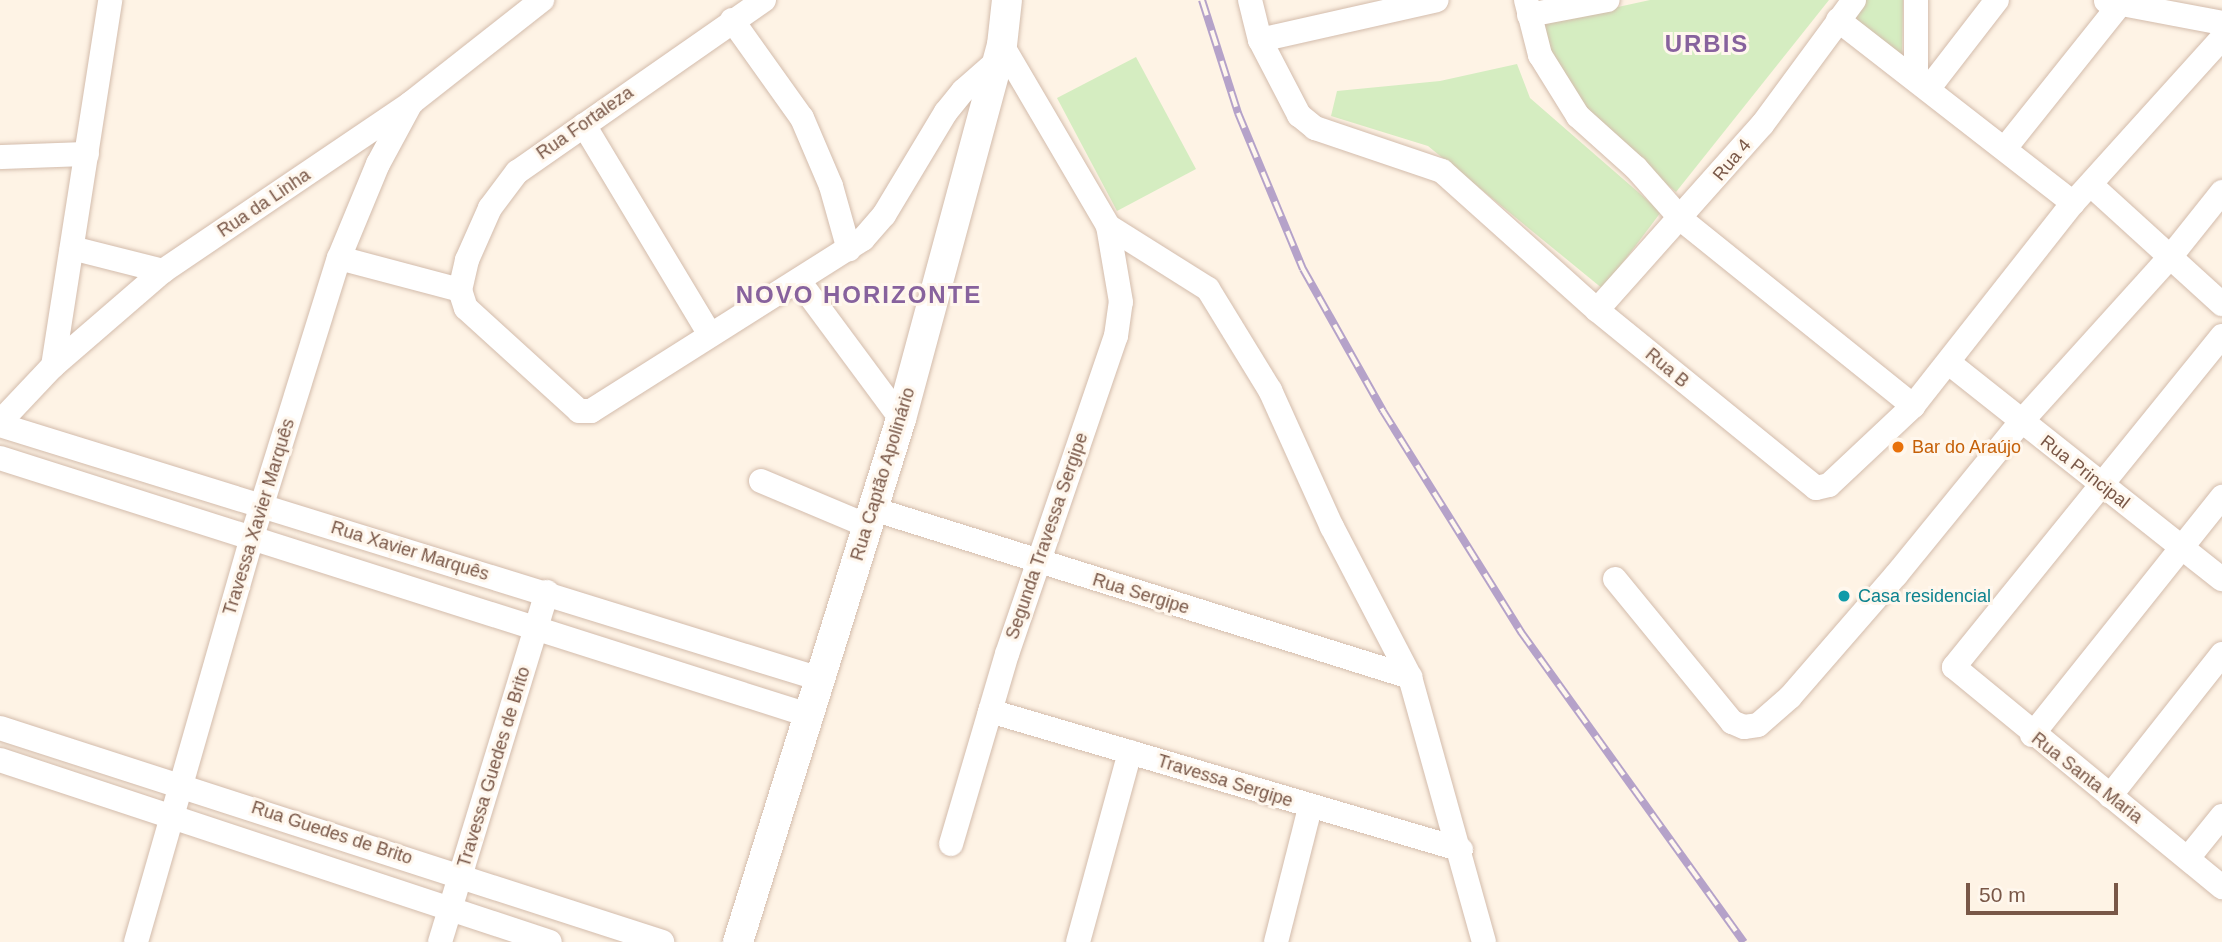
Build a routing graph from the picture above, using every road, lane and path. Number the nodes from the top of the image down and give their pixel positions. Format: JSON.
{"nodes":[{"id":1,"x":110,"y":0,"type":"edge"},
{"id":2,"x":542,"y":0,"type":"edge"},
{"id":3,"x":764,"y":0,"type":"edge"},
{"id":4,"x":1007,"y":0,"type":"edge"},
{"id":5,"x":1250,"y":0,"type":"edge"},
{"id":6,"x":1437,"y":0,"type":"edge"},
{"id":7,"x":1608,"y":0,"type":"edge"},
{"id":8,"x":1854,"y":0,"type":"edge"},
{"id":9,"x":1916,"y":0,"type":"edge"},
{"id":10,"x":1997,"y":0,"type":"edge"},
{"id":11,"x":2111,"y":2,"type":"edge"},
{"id":12,"x":1527,"y":8,"type":"edge"},
{"id":13,"x":732,"y":20,"type":"junction"},
{"id":14,"x":1838,"y":20,"type":"junction"},
{"id":15,"x":2222,"y":23,"type":"edge"},
{"id":16,"x":1260,"y":40,"type":"junction"},
{"id":17,"x":2218,"y":53,"type":"edge"},
{"id":18,"x":999,"y":54,"type":"junction"},
{"id":19,"x":1922,"y":82,"type":"junction"},
{"id":20,"x":411,"y":103,"type":"junction"},
{"id":21,"x":584,"y":125,"type":"junction"},
{"id":22,"x":2006,"y":147,"type":"junction"},
{"id":23,"x":88,"y":154,"type":"junction"},
{"id":24,"x":0,"y":158,"type":"edge"},
{"id":25,"x":2091,"y":185,"type":"junction"},
{"id":26,"x":2222,"y":192,"type":"edge"},
{"id":27,"x":2073,"y":203,"type":"junction"},
{"id":28,"x":1682,"y":220,"type":"junction"},
{"id":29,"x":1108,"y":226,"type":"junction"},
{"id":30,"x":72,"y":248,"type":"junction"},
{"id":31,"x":849,"y":250,"type":"junction"},
{"id":32,"x":2171,"y":256,"type":"junction"},
{"id":33,"x":339,"y":258,"type":"junction"},
{"id":34,"x":163,"y":271,"type":"junction"},
{"id":35,"x":799,"y":281,"type":"junction"},
{"id":36,"x":460,"y":289,"type":"junction"},
{"id":37,"x":2222,"y":304,"type":"edge"},
{"id":38,"x":1597,"y":310,"type":"junction"},
{"id":39,"x":710,"y":335,"type":"junction"},
{"id":40,"x":2222,"y":336,"type":"edge"},
{"id":41,"x":1950,"y":363,"type":"junction"},
{"id":42,"x":53,"y":366,"type":"junction"},
{"id":43,"x":1913,"y":406,"type":"junction"},
{"id":44,"x":901,"y":419,"type":"junction"},
{"id":45,"x":2021,"y":422,"type":"junction"},
{"id":46,"x":0,"y":424,"type":"edge"},
{"id":47,"x":0,"y":458,"type":"edge"},
{"id":48,"x":761,"y":481,"type":"dead end"},
{"id":49,"x":2101,"y":485,"type":"junction"},
{"id":50,"x":2222,"y":498,"type":"edge"},
{"id":51,"x":262,"y":507,"type":"junction"},
{"id":52,"x":870,"y":517,"type":"junction"},
{"id":53,"x":251,"y":540,"type":"junction"},
{"id":54,"x":2182,"y":548,"type":"junction"},
{"id":55,"x":1038,"y":562,"type":"junction"},
{"id":56,"x":1615,"y":579,"type":"dead end"},
{"id":57,"x":2222,"y":579,"type":"edge"},
{"id":58,"x":547,"y":592,"type":"junction"},
{"id":59,"x":535,"y":630,"type":"junction"},
{"id":60,"x":2222,"y":654,"type":"edge"},
{"id":61,"x":1410,"y":677,"type":"junction"},
{"id":62,"x":820,"y":678,"type":"junction"},
{"id":63,"x":989,"y":711,"type":"junction"},
{"id":64,"x":808,"y":715,"type":"junction"},
{"id":65,"x":0,"y":728,"type":"edge"},
{"id":66,"x":2032,"y":734,"type":"junction"},
{"id":67,"x":1130,"y":752,"type":"junction"},
{"id":68,"x":0,"y":760,"type":"edge"},
{"id":69,"x":180,"y":784,"type":"junction"},
{"id":70,"x":2110,"y":796,"type":"junction"},
{"id":71,"x":1310,"y":808,"type":"junction"},
{"id":72,"x":2222,"y":816,"type":"edge"},
{"id":73,"x":171,"y":817,"type":"junction"},
{"id":74,"x":951,"y":844,"type":"dead end"},
{"id":75,"x":1461,"y":850,"type":"junction"},
{"id":76,"x":2188,"y":858,"type":"junction"},
{"id":77,"x":461,"y":875,"type":"junction"},
{"id":78,"x":2222,"y":887,"type":"edge"},
{"id":79,"x":450,"y":909,"type":"junction"},
{"id":80,"x":136,"y":942,"type":"edge"},
{"id":81,"x":440,"y":942,"type":"edge"},
{"id":82,"x":550,"y":942,"type":"edge"},
{"id":83,"x":662,"y":942,"type":"edge"},
{"id":84,"x":738,"y":942,"type":"edge"},
{"id":85,"x":1077,"y":942,"type":"edge"},
{"id":86,"x":1276,"y":942,"type":"edge"},
{"id":87,"x":1484,"y":942,"type":"edge"}],
"edges":[{"from":1,"to":23,"type":"street"},
{"from":2,"to":20,"type":"street","name":"Rua da Linha"},
{"from":3,"to":13,"type":"street","name":"Rua Fortaleza"},
{"from":4,"to":18,"type":"street","name":"Rua Captão Apolinário"},
{"from":5,"to":16,"type":"street","name":"Rua B"},
{"from":6,"to":16,"type":"street"},
{"from":7,"to":12,"type":"street"},
{"from":8,"to":14,"type":"street","name":"Rua 4"},
{"from":9,"to":19,"type":"street"},
{"from":10,"to":19,"type":"street"},
{"from":11,"to":15,"type":"street"},
{"from":11,"to":22,"type":"street"},
{"from":12,"to":28,"type":"street"},
{"from":13,"to":21,"type":"street","name":"Rua Fortaleza"},
{"from":13,"to":31,"type":"street"},
{"from":14,"to":19,"type":"street"},
{"from":14,"to":28,"type":"street","name":"Rua 4"},
{"from":16,"to":38,"type":"street","name":"Rua B"},
{"from":17,"to":25,"type":"street","name":"Rua B"},
{"from":18,"to":29,"type":"street"},
{"from":18,"to":31,"type":"street"},
{"from":18,"to":44,"type":"street","name":"Rua Captão Apolinário"},
{"from":19,"to":22,"type":"street"},
{"from":20,"to":33,"type":"street","name":"Travessa Xavier Marquês"},
{"from":20,"to":34,"type":"street","name":"Rua da Linha"},
{"from":21,"to":36,"type":"street","name":"Rua Fortaleza"},
{"from":21,"to":39,"type":"street"},
{"from":22,"to":27,"type":"street"},
{"from":23,"to":24,"type":"street"},
{"from":23,"to":30,"type":"street"},
{"from":25,"to":27,"type":"street","name":"Rua B"},
{"from":25,"to":32,"type":"street"},
{"from":26,"to":32,"type":"street"},
{"from":27,"to":41,"type":"street","name":"Rua B"},
{"from":28,"to":38,"type":"street","name":"Rua 4"},
{"from":28,"to":43,"type":"street"},
{"from":29,"to":55,"type":"street","name":"Segunda Travessa Sergipe"},
{"from":29,"to":61,"type":"street"},
{"from":30,"to":34,"type":"street"},
{"from":30,"to":42,"type":"street"},
{"from":31,"to":35,"type":"street"},
{"from":32,"to":37,"type":"street"},
{"from":32,"to":45,"type":"street"},
{"from":33,"to":36,"type":"street"},
{"from":33,"to":51,"type":"street","name":"Travessa Xavier Marquês"},
{"from":34,"to":42,"type":"street","name":"Rua da Linha"},
{"from":35,"to":39,"type":"street"},
{"from":35,"to":44,"type":"street"},
{"from":36,"to":39,"type":"street"},
{"from":38,"to":43,"type":"street","name":"Rua B"},
{"from":40,"to":49,"type":"street"},
{"from":41,"to":43,"type":"street","name":"Rua B"},
{"from":41,"to":45,"type":"street","name":"Rua Principal"},
{"from":42,"to":46,"type":"street","name":"Rua da Linha"},
{"from":44,"to":52,"type":"street","name":"Rua Captão Apolinário"},
{"from":45,"to":49,"type":"street","name":"Rua Principal"},
{"from":45,"to":56,"type":"street"},
{"from":46,"to":51,"type":"street","name":"Rua Xavier Marquês"},
{"from":47,"to":53,"type":"street","name":"Rua Xavier Marquês"},
{"from":48,"to":52,"type":"street","name":"Rua Sergipe"},
{"from":49,"to":54,"type":"street","name":"Rua Principal"},
{"from":49,"to":66,"type":"street","name":"Rua Santa Maria"},
{"from":50,"to":54,"type":"street"},
{"from":51,"to":53,"type":"street","name":"Travessa Xavier Marquês"},
{"from":51,"to":58,"type":"street","name":"Rua Xavier Marquês"},
{"from":52,"to":55,"type":"street","name":"Rua Sergipe"},
{"from":52,"to":62,"type":"street","name":"Rua Captão Apolinário"},
{"from":53,"to":59,"type":"street","name":"Rua Xavier Marquês"},
{"from":53,"to":69,"type":"street","name":"Travessa Xavier Marquês"},
{"from":54,"to":57,"type":"street","name":"Rua Principal"},
{"from":54,"to":66,"type":"street"},
{"from":55,"to":61,"type":"street","name":"Rua Sergipe"},
{"from":55,"to":63,"type":"street","name":"Segunda Travessa Sergipe"},
{"from":58,"to":59,"type":"street","name":"Travessa Guedes de Brito"},
{"from":58,"to":62,"type":"street","name":"Rua Xavier Marquês"},
{"from":59,"to":64,"type":"street","name":"Rua Xavier Marquês"},
{"from":59,"to":77,"type":"street","name":"Travessa Guedes de Brito"},
{"from":60,"to":70,"type":"street"},
{"from":61,"to":75,"type":"street"},
{"from":62,"to":64,"type":"street","name":"Rua Captão Apolinário"},
{"from":63,"to":67,"type":"street","name":"Travessa Sergipe"},
{"from":63,"to":74,"type":"street","name":"Segunda Travessa Sergipe"},
{"from":64,"to":84,"type":"street","name":"Rua Captão Apolinário"},
{"from":65,"to":69,"type":"street","name":"Rua Guedes de Brito"},
{"from":66,"to":70,"type":"street","name":"Rua Santa Maria"},
{"from":67,"to":71,"type":"street","name":"Travessa Sergipe"},
{"from":67,"to":85,"type":"street"},
{"from":68,"to":73,"type":"street","name":"Rua Guedes de Brito"},
{"from":69,"to":73,"type":"street","name":"Travessa Xavier Marquês"},
{"from":69,"to":77,"type":"street","name":"Rua Guedes de Brito"},
{"from":70,"to":76,"type":"street","name":"Rua Santa Maria"},
{"from":71,"to":75,"type":"street","name":"Travessa Sergipe"},
{"from":71,"to":86,"type":"street"},
{"from":72,"to":76,"type":"street"},
{"from":73,"to":79,"type":"street","name":"Rua Guedes de Brito"},
{"from":73,"to":80,"type":"street","name":"Travessa Xavier Marquês"},
{"from":75,"to":87,"type":"street"},
{"from":76,"to":78,"type":"street","name":"Rua Santa Maria"},
{"from":77,"to":79,"type":"street","name":"Travessa Guedes de Brito"},
{"from":77,"to":83,"type":"street","name":"Rua Guedes de Brito"},
{"from":79,"to":81,"type":"street","name":"Travessa Guedes de Brito"},
{"from":79,"to":82,"type":"street","name":"Rua Guedes de Brito"}]}
